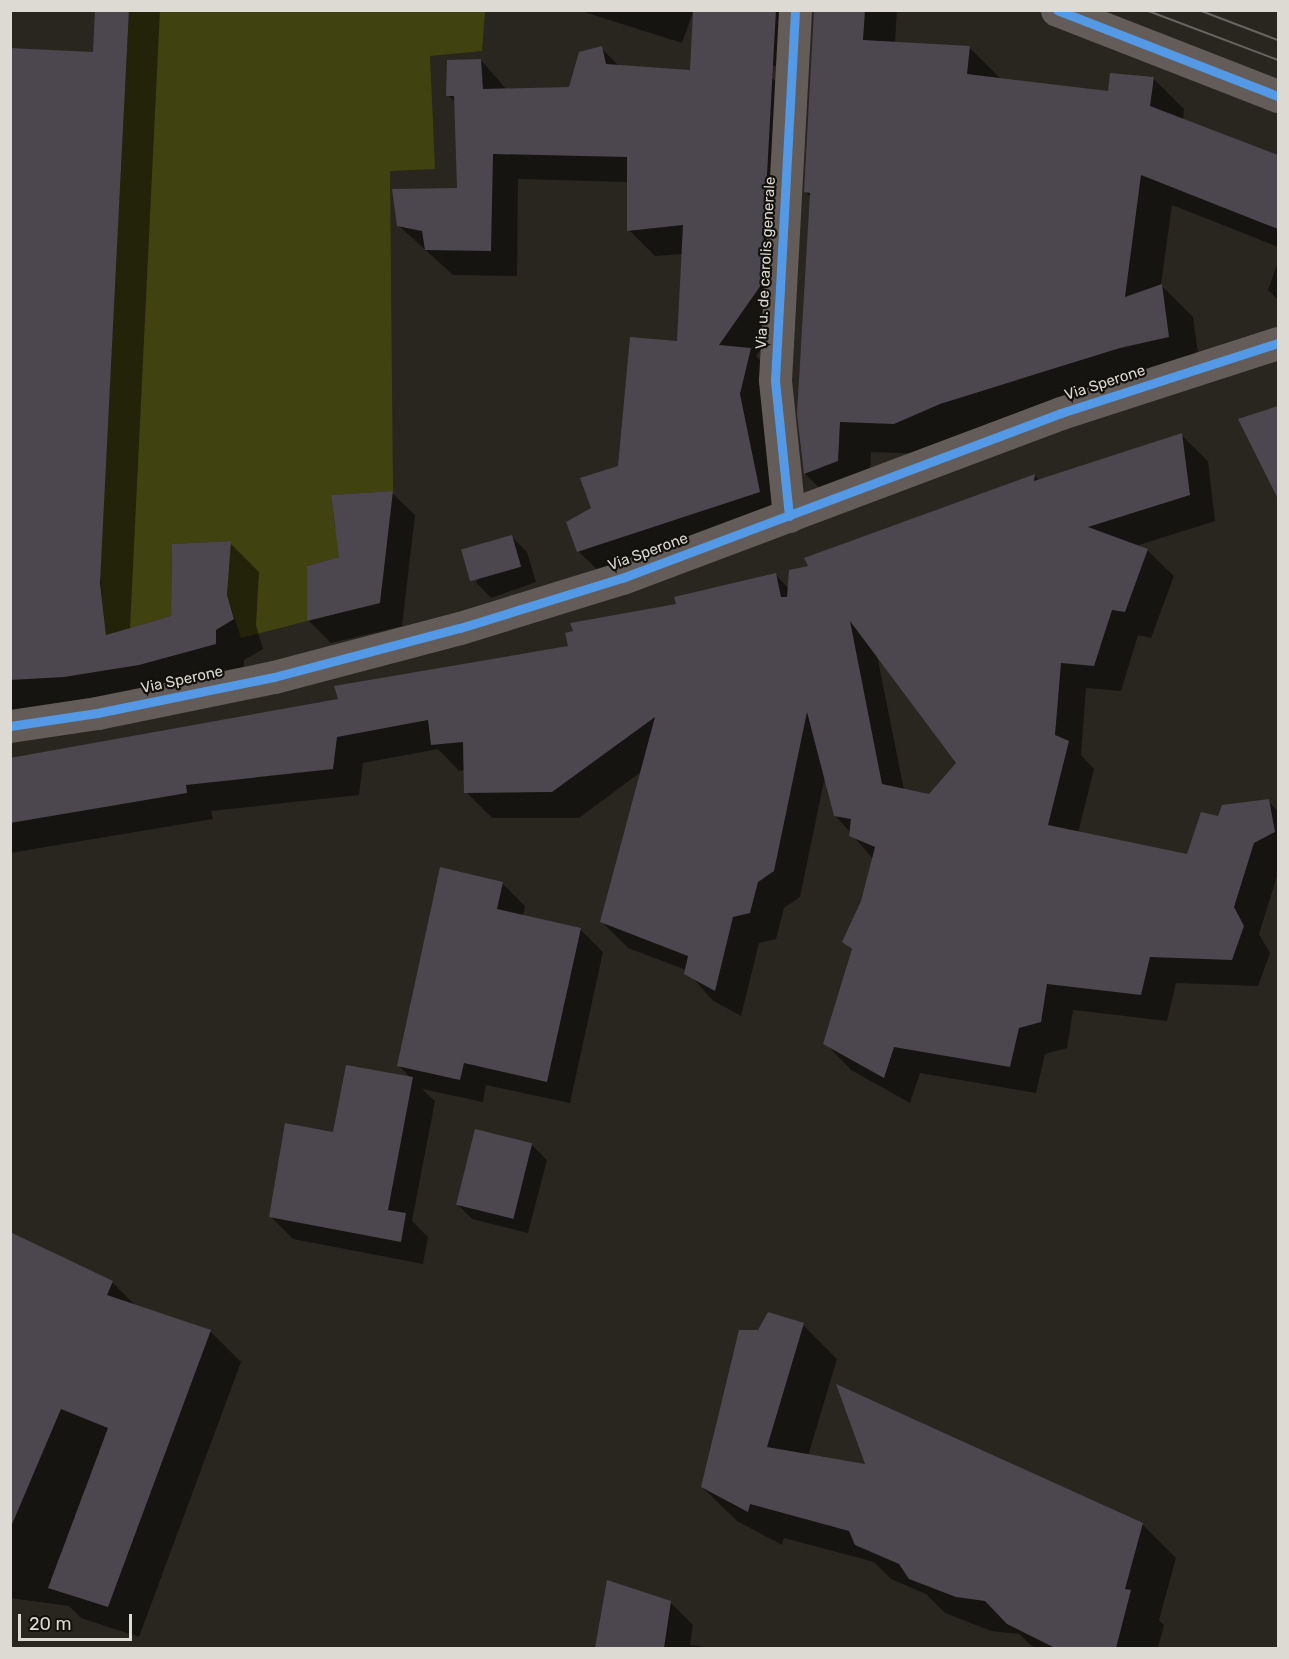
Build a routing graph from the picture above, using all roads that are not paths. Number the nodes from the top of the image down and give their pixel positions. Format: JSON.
{"nodes":[{"id":1,"x":795,"y":10,"type":"edge"},
{"id":2,"x":1057,"y":10,"type":"edge"},
{"id":3,"x":1278,"y":96,"type":"edge"},
{"id":4,"x":1278,"y":343,"type":"edge"},
{"id":5,"x":789,"y":516,"type":"junction"},
{"id":6,"x":10,"y":726,"type":"edge"}],
"edges":[{"from":1,"to":5,"type":"street","name":"Via u. de carolis generale"},
{"from":2,"to":3,"type":"street"},
{"from":4,"to":5,"type":"street","name":"Via Sperone"},
{"from":5,"to":6,"type":"street","name":"Via Sperone"}]}
